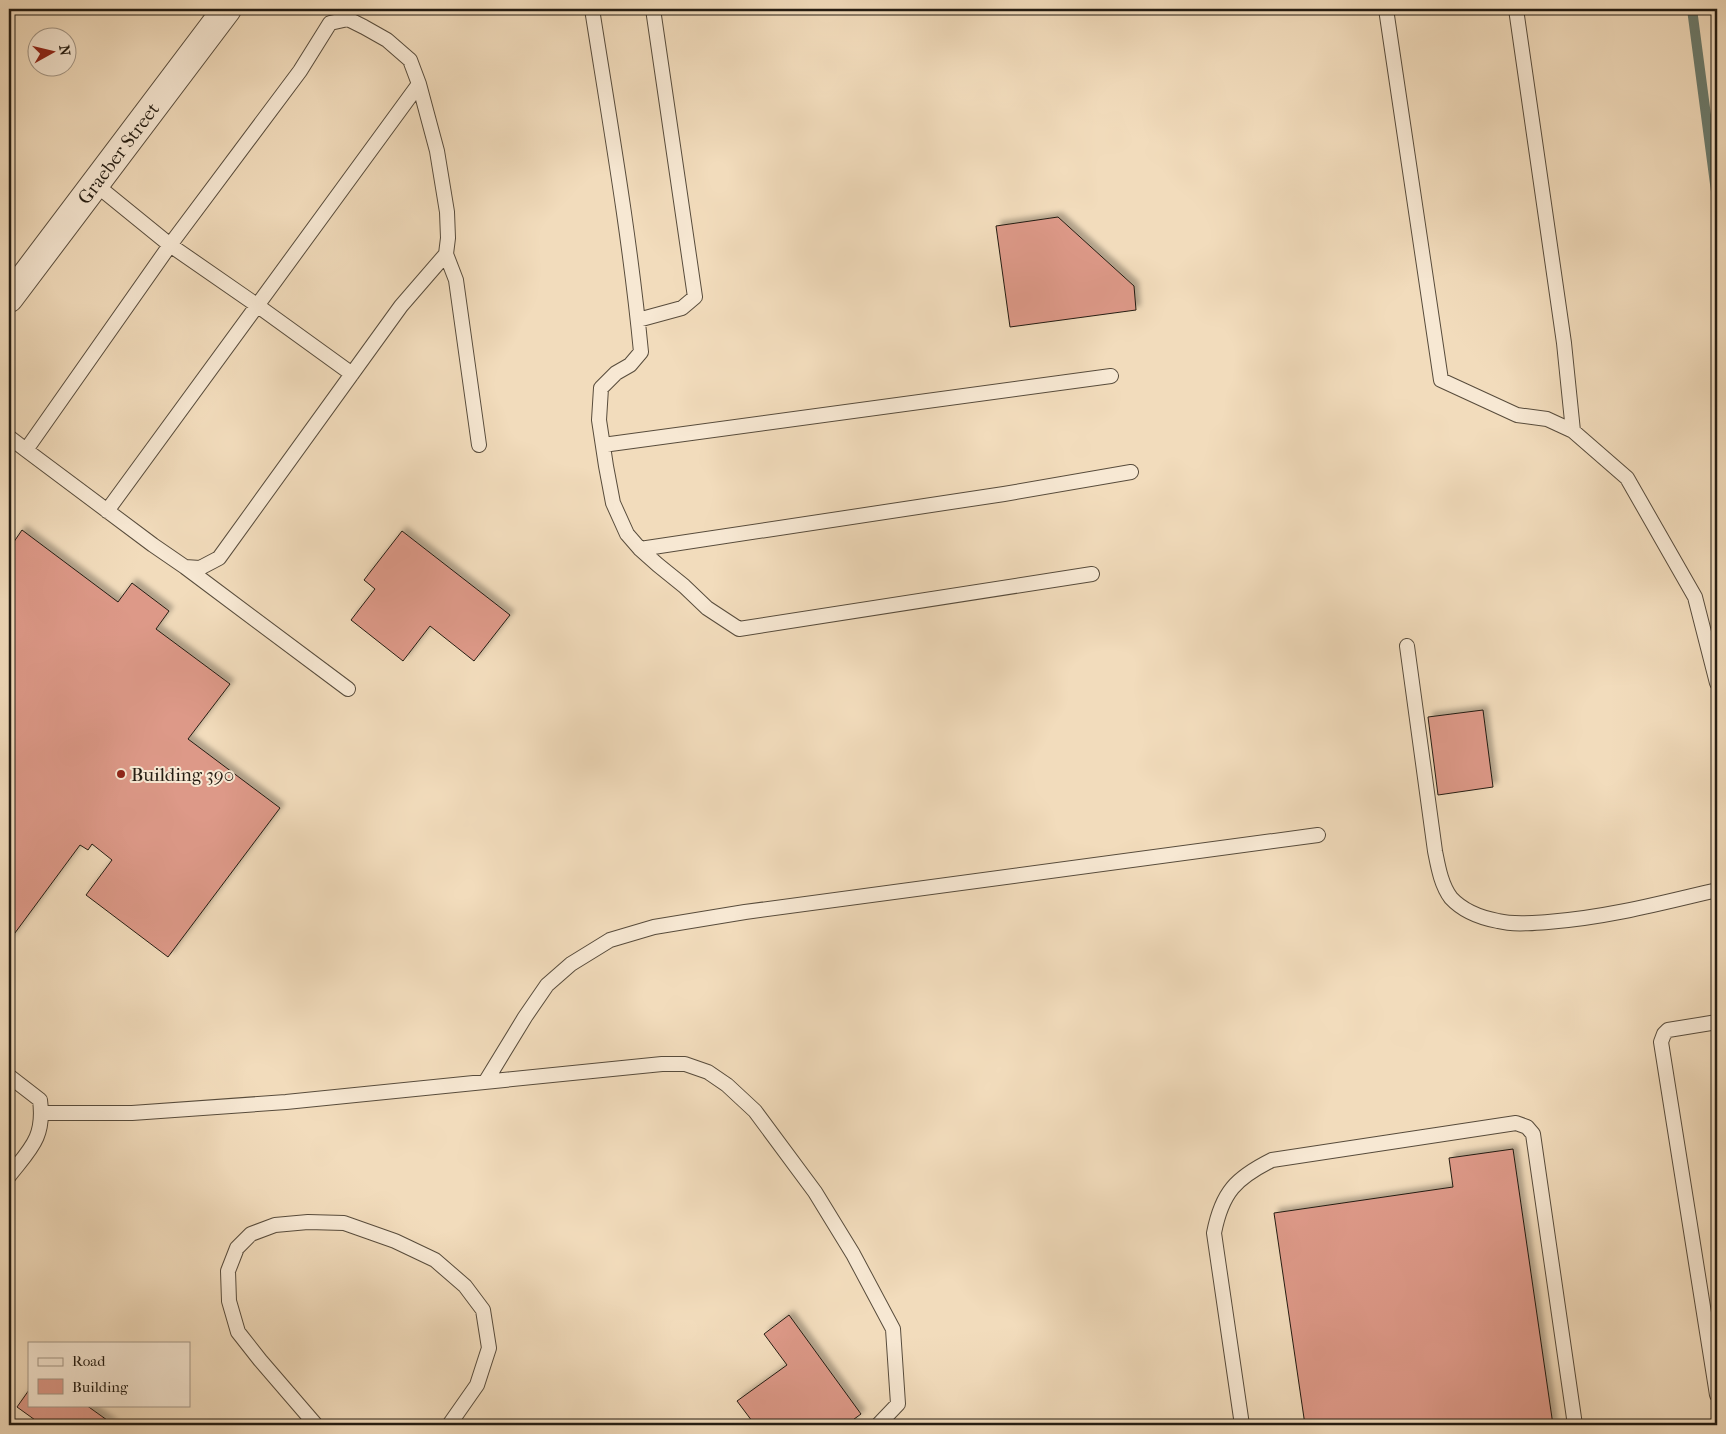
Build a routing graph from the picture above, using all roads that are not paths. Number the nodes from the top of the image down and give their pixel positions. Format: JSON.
{"nodes":[{"id":1,"x":227,"y":9,"type":"edge"},
{"id":2,"x":592,"y":9,"type":"edge"},
{"id":3,"x":653,"y":9,"type":"edge"},
{"id":4,"x":1386,"y":9,"type":"edge"},
{"id":5,"x":1516,"y":9,"type":"edge"},
{"id":6,"x":419,"y":84,"type":"junction"},
{"id":7,"x":95,"y":184,"type":"junction"},
{"id":8,"x":170,"y":245,"type":"junction"},
{"id":9,"x":446,"y":254,"type":"junction"},
{"id":10,"x":9,"y":298,"type":"edge"},
{"id":11,"x":258,"y":306,"type":"junction"},
{"id":12,"x":638,"y":320,"type":"junction"},
{"id":13,"x":352,"y":374,"type":"junction"},
{"id":14,"x":1111,"y":376,"type":"dead end"},
{"id":15,"x":1573,"y":431,"type":"junction"},
{"id":16,"x":10,"y":441,"type":"edge"},
{"id":17,"x":480,"y":445,"type":"dead end"},
{"id":18,"x":603,"y":445,"type":"junction"},
{"id":19,"x":26,"y":450,"type":"junction"},
{"id":20,"x":1131,"y":472,"type":"dead end"},
{"id":21,"x":107,"y":511,"type":"junction"},
{"id":22,"x":640,"y":549,"type":"junction"},
{"id":23,"x":185,"y":567,"type":"junction"},
{"id":24,"x":1092,"y":574,"type":"dead end"},
{"id":25,"x":1407,"y":646,"type":"dead end"},
{"id":26,"x":1717,"y":683,"type":"edge"},
{"id":27,"x":348,"y":688,"type":"dead end"},
{"id":28,"x":1318,"y":835,"type":"dead end"},
{"id":29,"x":1717,"y":890,"type":"edge"},
{"id":30,"x":1717,"y":1022,"type":"edge"},
{"id":31,"x":9,"y":1076,"type":"edge"},
{"id":32,"x":486,"y":1081,"type":"junction"},
{"id":33,"x":42,"y":1113,"type":"junction"},
{"id":34,"x":9,"y":1176,"type":"edge"},
{"id":35,"x":1717,"y":1395,"type":"edge"},
{"id":36,"x":316,"y":1425,"type":"edge"},
{"id":37,"x":450,"y":1425,"type":"edge"},
{"id":38,"x":878,"y":1425,"type":"edge"},
{"id":39,"x":1242,"y":1425,"type":"edge"},
{"id":40,"x":1575,"y":1425,"type":"edge"}],
"edges":[{"from":1,"to":7,"type":"street","name":"Graeber Street"},
{"from":2,"to":12,"type":"lane"},
{"from":3,"to":12,"type":"lane"},
{"from":4,"to":15,"type":"lane"},
{"from":5,"to":15,"type":"lane"},
{"from":6,"to":8,"type":"lane"},
{"from":6,"to":9,"type":"lane"},
{"from":6,"to":11,"type":"lane"},
{"from":7,"to":8,"type":"lane"},
{"from":7,"to":10,"type":"street","name":"Graeber Street"},
{"from":8,"to":11,"type":"lane"},
{"from":8,"to":19,"type":"lane"},
{"from":9,"to":13,"type":"lane"},
{"from":9,"to":17,"type":"lane"},
{"from":11,"to":13,"type":"lane"},
{"from":11,"to":21,"type":"lane"},
{"from":12,"to":18,"type":"lane"},
{"from":13,"to":23,"type":"lane"},
{"from":14,"to":18,"type":"lane"},
{"from":15,"to":26,"type":"lane"},
{"from":16,"to":19,"type":"lane"},
{"from":18,"to":22,"type":"lane"},
{"from":19,"to":21,"type":"lane"},
{"from":20,"to":22,"type":"lane"},
{"from":21,"to":23,"type":"lane"},
{"from":22,"to":24,"type":"lane"},
{"from":23,"to":27,"type":"lane"},
{"from":25,"to":29,"type":"lane"},
{"from":28,"to":32,"type":"lane"},
{"from":30,"to":35,"type":"lane"},
{"from":31,"to":33,"type":"lane"},
{"from":32,"to":33,"type":"lane"},
{"from":32,"to":38,"type":"lane"},
{"from":33,"to":34,"type":"lane"},
{"from":36,"to":37,"type":"lane"},
{"from":39,"to":40,"type":"lane"}]}
